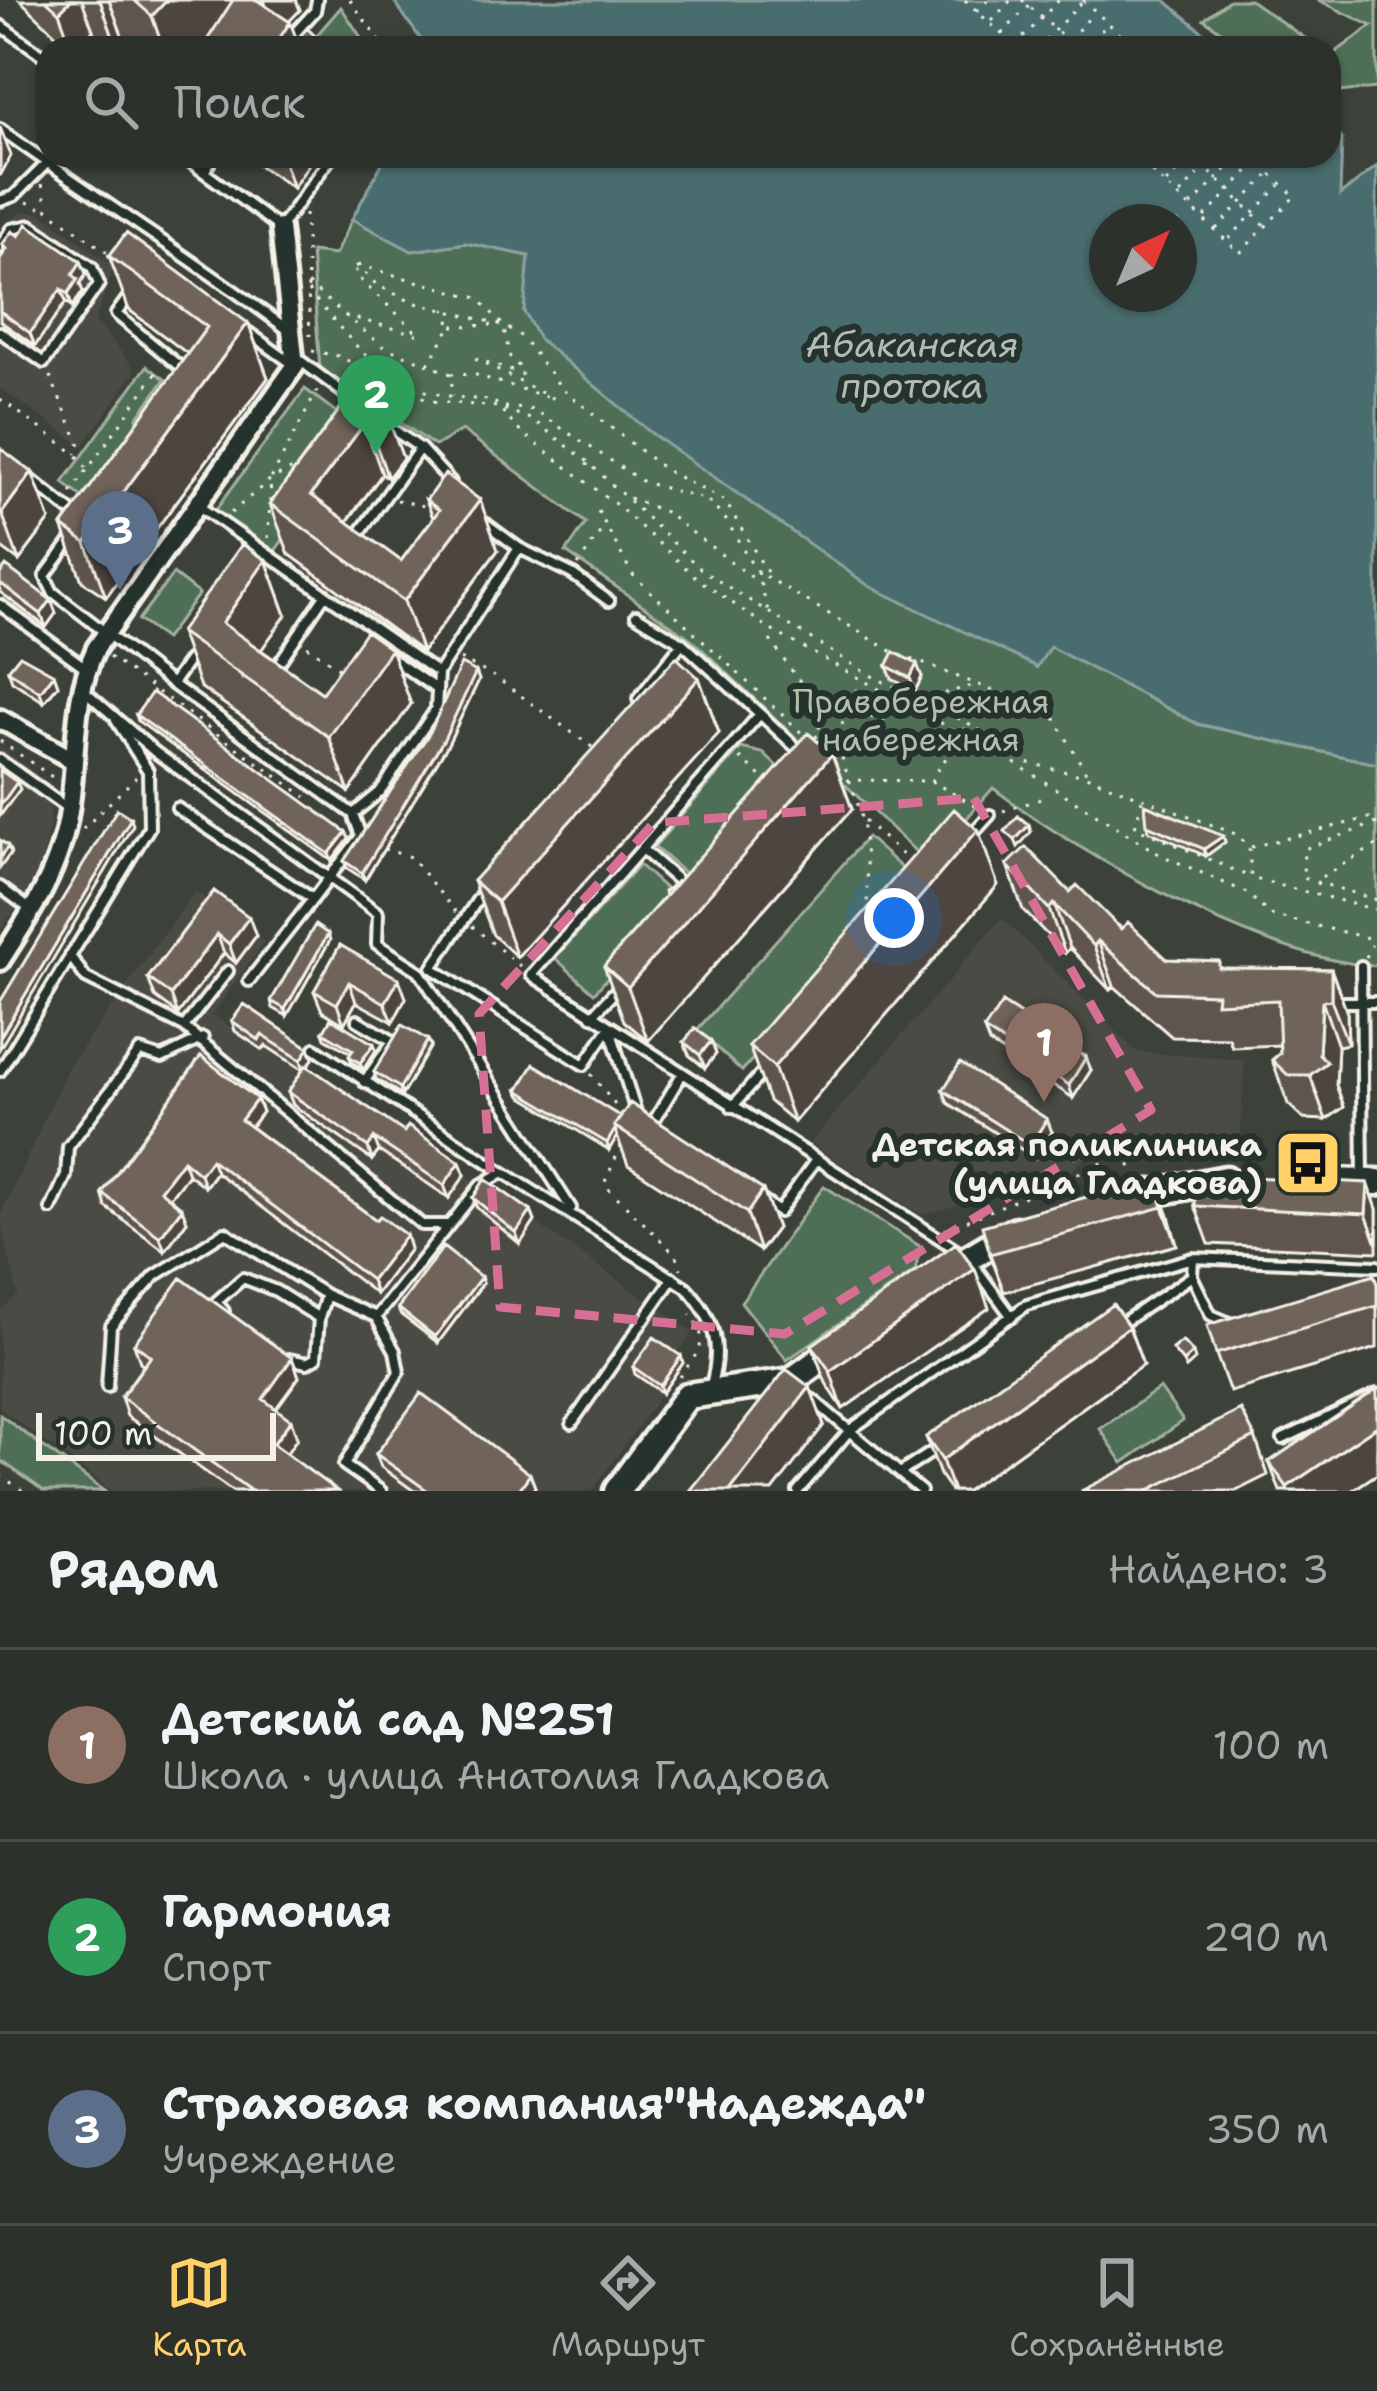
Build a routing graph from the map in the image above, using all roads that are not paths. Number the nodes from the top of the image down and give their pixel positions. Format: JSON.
{"nodes":[{"id":1,"x":316,"y":0,"type":"edge"},
{"id":2,"x":0,"y":25,"type":"edge"},
{"id":3,"x":292,"y":36,"type":"edge"},
{"id":4,"x":36,"y":50,"type":"edge"},
{"id":5,"x":0,"y":129,"type":"edge"},
{"id":6,"x":36,"y":161,"type":"edge"},
{"id":7,"x":42,"y":168,"type":"edge"},
{"id":8,"x":45,"y":168,"type":"edge"},
{"id":9,"x":198,"y":168,"type":"edge"},
{"id":10,"x":206,"y":168,"type":"edge"},
{"id":11,"x":323,"y":168,"type":"edge"},
{"id":12,"x":204,"y":172,"type":"junction"},
{"id":13,"x":0,"y":201,"type":"edge"},
{"id":14,"x":280,"y":228,"type":"junction"},
{"id":15,"x":0,"y":247,"type":"edge"},
{"id":16,"x":142,"y":279,"type":"edge"},
{"id":17,"x":242,"y":328,"type":"edge"},
{"id":18,"x":0,"y":332,"type":"edge"},
{"id":19,"x":294,"y":334,"type":"junction"},
{"id":20,"x":301,"y":358,"type":"junction"},
{"id":21,"x":190,"y":375,"type":"edge"},
{"id":22,"x":420,"y":448,"type":"junction"},
{"id":23,"x":16,"y":468,"type":"edge"},
{"id":24,"x":464,"y":496,"type":"edge"},
{"id":25,"x":200,"y":506,"type":"junction"},
{"id":26,"x":474,"y":515,"type":"edge"},
{"id":27,"x":96,"y":519,"type":"edge"},
{"id":28,"x":84,"y":521,"type":"junction"},
{"id":29,"x":519,"y":548,"type":"junction"},
{"id":30,"x":371,"y":555,"type":"edge"},
{"id":31,"x":267,"y":556,"type":"junction"},
{"id":32,"x":253,"y":574,"type":"edge"},
{"id":33,"x":325,"y":596,"type":"junction"},
{"id":34,"x":609,"y":601,"type":"dead end"},
{"id":35,"x":0,"y":605,"type":"edge"},
{"id":36,"x":636,"y":615,"type":"dead end"},
{"id":37,"x":101,"y":640,"type":"junction"},
{"id":38,"x":682,"y":643,"type":"junction"},
{"id":39,"x":199,"y":647,"type":"edge"},
{"id":40,"x":379,"y":650,"type":"edge"},
{"id":41,"x":86,"y":668,"type":"junction"},
{"id":42,"x":438,"y":673,"type":"junction"},
{"id":43,"x":277,"y":680,"type":"edge"},
{"id":44,"x":172,"y":684,"type":"junction"},
{"id":45,"x":433,"y":687,"type":"junction"},
{"id":46,"x":80,"y":688,"type":"junction"},
{"id":47,"x":112,"y":714,"type":"junction"},
{"id":48,"x":760,"y":714,"type":"junction"},
{"id":49,"x":625,"y":715,"type":"edge"},
{"id":50,"x":0,"y":719,"type":"edge"},
{"id":51,"x":71,"y":759,"type":"junction"},
{"id":52,"x":0,"y":760,"type":"edge"},
{"id":53,"x":818,"y":768,"type":"edge"},
{"id":54,"x":177,"y":808,"type":"dead end"},
{"id":55,"x":70,"y":810,"type":"junction"},
{"id":56,"x":353,"y":814,"type":"junction"},
{"id":57,"x":990,"y":815,"type":"road end"},
{"id":58,"x":960,"y":848,"type":"edge"},
{"id":59,"x":643,"y":849,"type":"junction"},
{"id":60,"x":329,"y":877,"type":"junction"},
{"id":61,"x":492,"y":881,"type":"edge"},
{"id":62,"x":0,"y":887,"type":"edge"},
{"id":63,"x":313,"y":899,"type":"junction"},
{"id":64,"x":700,"y":901,"type":"edge"},
{"id":65,"x":33,"y":911,"type":"junction"},
{"id":66,"x":70,"y":956,"type":"junction"},
{"id":67,"x":0,"y":961,"type":"edge"},
{"id":68,"x":1361,"y":966,"type":"dead end"},
{"id":69,"x":228,"y":971,"type":"dead end"},
{"id":70,"x":249,"y":981,"type":"dead end"},
{"id":71,"x":623,"y":983,"type":"edge"},
{"id":72,"x":1325,"y":1000,"type":"edge"},
{"id":73,"x":1377,"y":1001,"type":"edge"},
{"id":74,"x":1364,"y":1002,"type":"junction"},
{"id":75,"x":592,"y":1016,"type":"junction"},
{"id":76,"x":357,"y":1020,"type":"dead end"},
{"id":77,"x":184,"y":1027,"type":"junction"},
{"id":78,"x":610,"y":1027,"type":"junction"},
{"id":79,"x":203,"y":1038,"type":"junction"},
{"id":80,"x":315,"y":1048,"type":"dead end"},
{"id":81,"x":778,"y":1054,"type":"edge"},
{"id":82,"x":0,"y":1071,"type":"edge"},
{"id":83,"x":682,"y":1074,"type":"junction"},
{"id":84,"x":364,"y":1082,"type":"junction"},
{"id":85,"x":732,"y":1106,"type":"junction"},
{"id":86,"x":650,"y":1128,"type":"junction"},
{"id":87,"x":669,"y":1140,"type":"edge"},
{"id":88,"x":815,"y":1161,"type":"junction"},
{"id":89,"x":503,"y":1172,"type":"junction"},
{"id":90,"x":1248,"y":1180,"type":"edge"},
{"id":91,"x":1288,"y":1181,"type":"edge"},
{"id":92,"x":1370,"y":1182,"type":"edge"},
{"id":93,"x":742,"y":1188,"type":"edge"},
{"id":94,"x":1110,"y":1202,"type":"edge"},
{"id":95,"x":51,"y":1209,"type":"dead end"},
{"id":96,"x":574,"y":1212,"type":"junction"},
{"id":97,"x":1035,"y":1224,"type":"edge"},
{"id":98,"x":447,"y":1225,"type":"junction"},
{"id":99,"x":968,"y":1256,"type":"junction"},
{"id":100,"x":1192,"y":1258,"type":"junction"},
{"id":101,"x":1377,"y":1265,"type":"edge"},
{"id":102,"x":1192,"y":1276,"type":"junction"},
{"id":103,"x":674,"y":1278,"type":"junction"},
{"id":104,"x":927,"y":1284,"type":"edge"},
{"id":105,"x":326,"y":1295,"type":"junction"},
{"id":106,"x":376,"y":1317,"type":"junction"},
{"id":107,"x":1012,"y":1317,"type":"junction"},
{"id":108,"x":319,"y":1318,"type":"junction"},
{"id":109,"x":1246,"y":1318,"type":"edge"},
{"id":110,"x":236,"y":1320,"type":"edge"},
{"id":111,"x":868,"y":1325,"type":"edge"},
{"id":112,"x":1114,"y":1328,"type":"edge"},
{"id":113,"x":279,"y":1351,"type":"edge"},
{"id":114,"x":791,"y":1381,"type":"junction"},
{"id":115,"x":107,"y":1387,"type":"dead end"},
{"id":116,"x":709,"y":1389,"type":"junction"},
{"id":117,"x":1377,"y":1394,"type":"edge"},
{"id":118,"x":764,"y":1408,"type":"edge"},
{"id":119,"x":572,"y":1423,"type":"dead end"},
{"id":120,"x":850,"y":1430,"type":"junction"},
{"id":121,"x":1283,"y":1439,"type":"dead end"},
{"id":122,"x":939,"y":1447,"type":"edge"},
{"id":123,"x":900,"y":1473,"type":"junction"},
{"id":124,"x":381,"y":1491,"type":"edge"},
{"id":125,"x":616,"y":1491,"type":"edge"},
{"id":126,"x":798,"y":1491,"type":"edge"},
{"id":127,"x":921,"y":1491,"type":"edge"}],
"edges":[{"from":1,"to":3,"type":"lane"},
{"from":2,"to":4,"type":"lane"},
{"from":5,"to":6,"type":"lane"},
{"from":7,"to":13,"type":"lane"},
{"from":8,"to":19,"type":"lane"},
{"from":9,"to":12,"type":"lane"},
{"from":10,"to":12,"type":"lane"},
{"from":11,"to":14,"type":"lane"},
{"from":12,"to":14,"type":"lane"},
{"from":14,"to":19,"type":"street"},
{"from":15,"to":18,"type":"lane"},
{"from":16,"to":21,"type":"lane"},
{"from":17,"to":20,"type":"lane"},
{"from":19,"to":20,"type":"street"},
{"from":20,"to":22,"type":"lane"},
{"from":20,"to":25,"type":"street"},
{"from":22,"to":24,"type":"lane"},
{"from":22,"to":30,"type":"lane"},
{"from":23,"to":28,"type":"lane"},
{"from":25,"to":31,"type":"lane"},
{"from":25,"to":37,"type":"street"},
{"from":26,"to":29,"type":"lane"},
{"from":27,"to":28,"type":"lane"},
{"from":28,"to":37,"type":"lane"},
{"from":29,"to":34,"type":"lane"},
{"from":29,"to":42,"type":"lane"},
{"from":31,"to":32,"type":"lane"},
{"from":31,"to":33,"type":"lane"},
{"from":33,"to":42,"type":"lane"},
{"from":33,"to":43,"type":"lane"},
{"from":35,"to":41,"type":"lane"},
{"from":36,"to":38,"type":"lane"},
{"from":37,"to":41,"type":"street"},
{"from":37,"to":44,"type":"lane"},
{"from":38,"to":48,"type":"lane"},
{"from":38,"to":49,"type":"lane"},
{"from":39,"to":44,"type":"lane"},
{"from":40,"to":45,"type":"lane"},
{"from":41,"to":46,"type":"street"},
{"from":42,"to":45,"type":"lane"},
{"from":44,"to":56,"type":"lane"},
{"from":45,"to":56,"type":"lane"},
{"from":46,"to":47,"type":"lane"},
{"from":46,"to":51,"type":"street"},
{"from":47,"to":60,"type":"lane"},
{"from":47,"to":66,"type":"lane"},
{"from":48,"to":53,"type":"lane"},
{"from":48,"to":59,"type":"lane"},
{"from":50,"to":51,"type":"street"},
{"from":51,"to":55,"type":"street"},
{"from":52,"to":55,"type":"lane"},
{"from":54,"to":63,"type":"lane"},
{"from":55,"to":65,"type":"street"},
{"from":56,"to":60,"type":"lane"},
{"from":57,"to":58,"type":"lane"},
{"from":59,"to":64,"type":"lane"},
{"from":59,"to":75,"type":"lane"},
{"from":60,"to":63,"type":"lane"},
{"from":60,"to":96,"type":"lane"},
{"from":61,"to":78,"type":"lane"},
{"from":62,"to":65,"type":"lane"},
{"from":63,"to":70,"type":"lane"},
{"from":65,"to":67,"type":"street"},
{"from":66,"to":77,"type":"lane"},
{"from":66,"to":82,"type":"lane"},
{"from":68,"to":74,"type":"lane"},
{"from":69,"to":77,"type":"lane"},
{"from":71,"to":75,"type":"lane"},
{"from":72,"to":74,"type":"lane"},
{"from":73,"to":74,"type":"lane"},
{"from":74,"to":92,"type":"lane"},
{"from":75,"to":78,"type":"lane"},
{"from":76,"to":84,"type":"lane"},
{"from":77,"to":79,"type":"lane"},
{"from":78,"to":83,"type":"lane"},
{"from":78,"to":86,"type":"lane"},
{"from":79,"to":95,"type":"lane"},
{"from":79,"to":98,"type":"lane"},
{"from":80,"to":84,"type":"lane"},
{"from":81,"to":85,"type":"lane"},
{"from":83,"to":85,"type":"lane"},
{"from":83,"to":86,"type":"lane"},
{"from":84,"to":89,"type":"lane"},
{"from":85,"to":88,"type":"lane"},
{"from":86,"to":87,"type":"lane"},
{"from":88,"to":93,"type":"lane"},
{"from":88,"to":99,"type":"lane"},
{"from":89,"to":96,"type":"lane"},
{"from":89,"to":98,"type":"lane"},
{"from":90,"to":94,"type":"main road"},
{"from":91,"to":92,"type":"main road"},
{"from":96,"to":103,"type":"lane"},
{"from":97,"to":99,"type":"main road"},
{"from":98,"to":106,"type":"lane"},
{"from":99,"to":104,"type":"main road"},
{"from":99,"to":107,"type":"lane"},
{"from":100,"to":101,"type":"lane"},
{"from":100,"to":102,"type":"lane"},
{"from":100,"to":107,"type":"lane"},
{"from":102,"to":109,"type":"lane"},
{"from":102,"to":112,"type":"lane"},
{"from":103,"to":116,"type":"lane"},
{"from":103,"to":119,"type":"lane"},
{"from":105,"to":106,"type":"lane"},
{"from":105,"to":108,"type":"lane"},
{"from":105,"to":115,"type":"lane"},
{"from":106,"to":124,"type":"lane"},
{"from":107,"to":120,"type":"lane"},
{"from":108,"to":110,"type":"lane"},
{"from":108,"to":113,"type":"lane"},
{"from":111,"to":114,"type":"main road"},
{"from":114,"to":116,"type":"main road"},
{"from":114,"to":118,"type":"street"},
{"from":114,"to":120,"type":"lane"},
{"from":116,"to":125,"type":"main road"},
{"from":117,"to":121,"type":"lane"},
{"from":120,"to":123,"type":"lane"},
{"from":120,"to":126,"type":"lane"},
{"from":122,"to":123,"type":"lane"},
{"from":123,"to":127,"type":"lane"}]}
